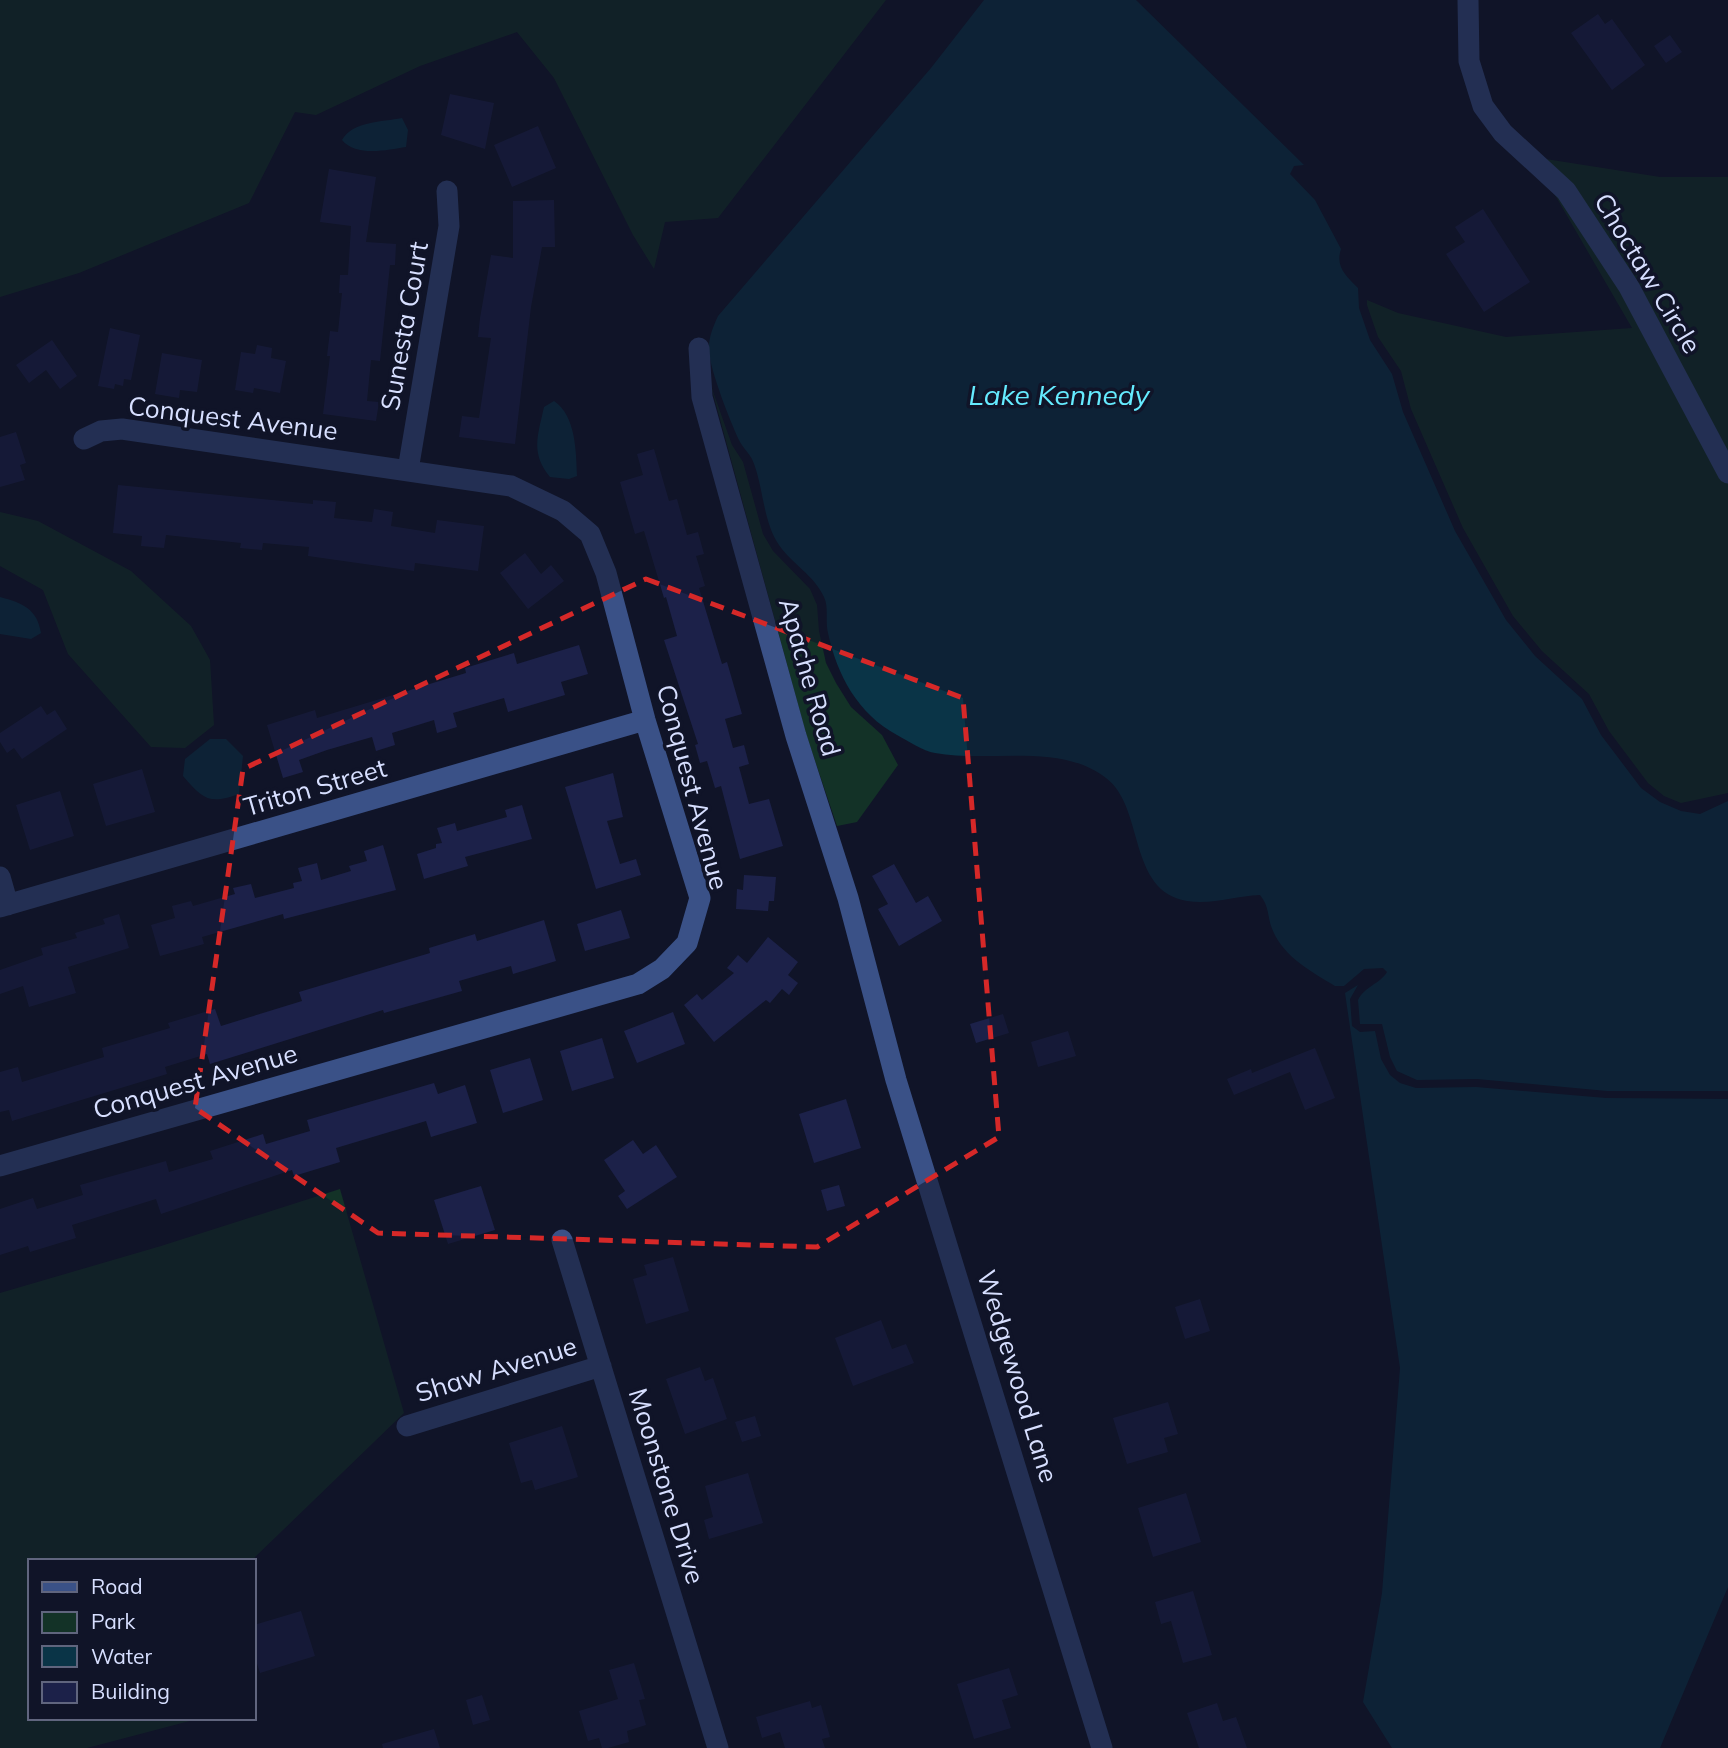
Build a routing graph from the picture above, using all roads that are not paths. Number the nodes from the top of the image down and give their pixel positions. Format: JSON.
{"nodes":[{"id":1,"x":1468,"y":0,"type":"edge"},
{"id":2,"x":447,"y":191,"type":"dead end"},
{"id":3,"x":699,"y":348,"type":"dead end"},
{"id":4,"x":85,"y":439,"type":"dead end"},
{"id":5,"x":408,"y":470,"type":"junction"},
{"id":6,"x":1728,"y":473,"type":"edge"},
{"id":7,"x":645,"y":720,"type":"junction"},
{"id":8,"x":0,"y":877,"type":"edge"},
{"id":9,"x":4,"y":906,"type":"edge"},
{"id":10,"x":880,"y":1020,"type":"joint"},
{"id":11,"x":0,"y":1166,"type":"edge"},
{"id":12,"x":562,"y":1240,"type":"dead end"},
{"id":13,"x":601,"y":1366,"type":"junction"},
{"id":14,"x":408,"y":1426,"type":"dead end"},
{"id":15,"x":718,"y":1748,"type":"edge"},
{"id":16,"x":1102,"y":1748,"type":"edge"}],
"edges":[{"from":1,"to":6,"type":"street","name":"Choctaw Circle"},
{"from":2,"to":5,"type":"street","name":"Sunesta Court"},
{"from":3,"to":10,"type":"street","name":"Apache Road"},
{"from":4,"to":5,"type":"street","name":"Conquest Avenue"},
{"from":5,"to":7,"type":"street","name":"Conquest Avenue"},
{"from":7,"to":9,"type":"street","name":"Triton Street"},
{"from":7,"to":11,"type":"street","name":"Conquest Avenue"},
{"from":8,"to":9,"type":"street"},
{"from":10,"to":16,"type":"street","name":"Wedgewood Lane"},
{"from":12,"to":13,"type":"street","name":"Moonstone Drive"},
{"from":13,"to":14,"type":"street","name":"Shaw Avenue"},
{"from":13,"to":15,"type":"street","name":"Moonstone Drive"}]}
